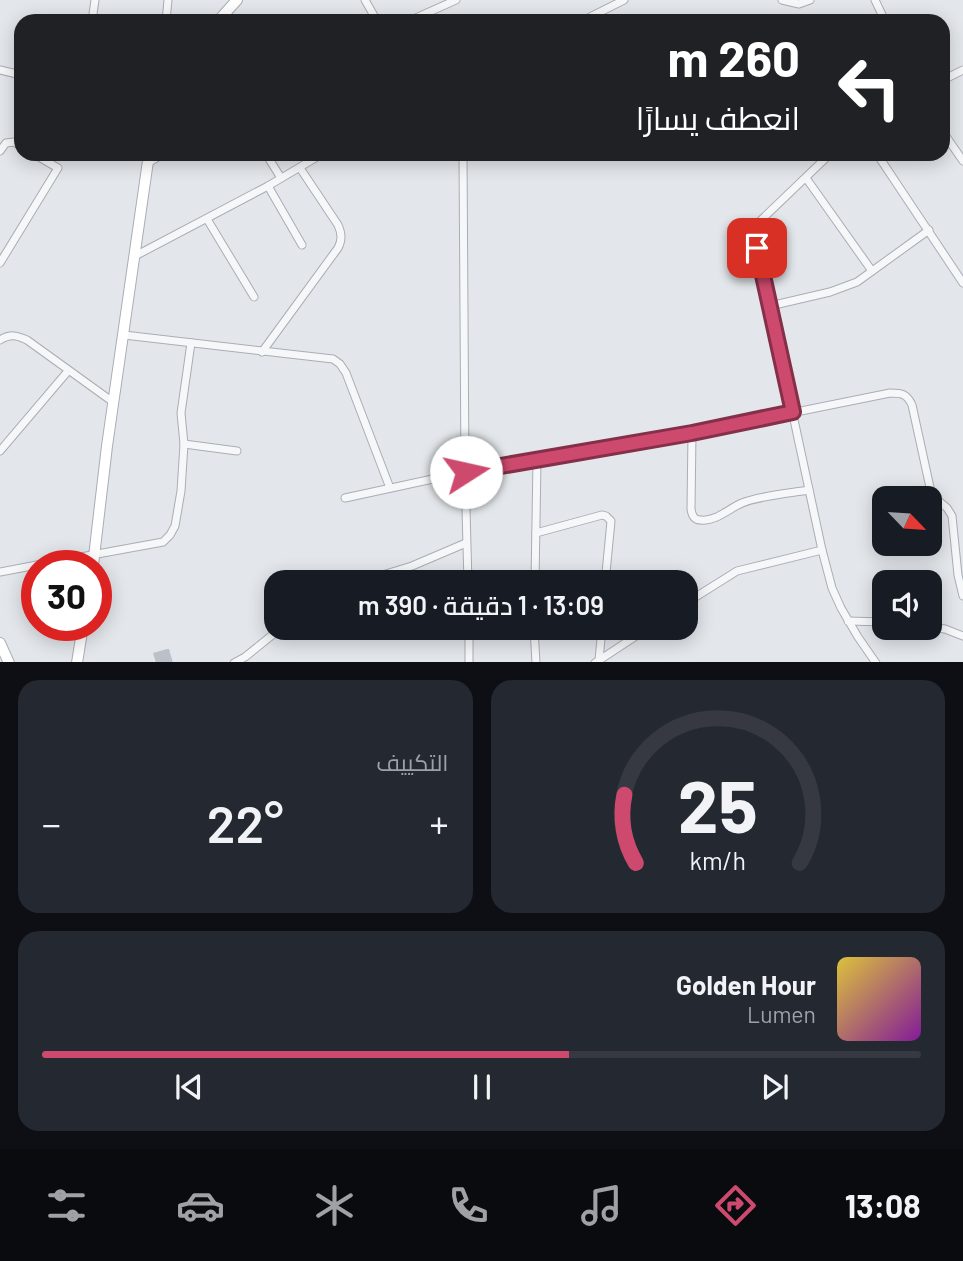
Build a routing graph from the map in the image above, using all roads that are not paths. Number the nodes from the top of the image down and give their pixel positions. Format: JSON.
{"nodes":[{"id":1,"x":456,"y":0,"type":"edge"},
{"id":2,"x":624,"y":0,"type":"edge"},
{"id":3,"x":782,"y":0,"type":"edge"},
{"id":4,"x":810,"y":0,"type":"edge"},
{"id":5,"x":425,"y":14,"type":"edge"},
{"id":6,"x":596,"y":14,"type":"edge"},
{"id":7,"x":14,"y":142,"type":"edge"},
{"id":8,"x":950,"y":142,"type":"edge"},
{"id":9,"x":0,"y":151,"type":"edge"},
{"id":10,"x":46,"y":161,"type":"edge"},
{"id":11,"x":149,"y":161,"type":"edge"},
{"id":12,"x":270,"y":161,"type":"edge"},
{"id":13,"x":310,"y":161,"type":"edge"},
{"id":14,"x":463,"y":161,"type":"edge"},
{"id":15,"x":822,"y":161,"type":"edge"},
{"id":16,"x":882,"y":161,"type":"edge"},
{"id":17,"x":963,"y":161,"type":"edge"},
{"id":18,"x":300,"y":168,"type":"junction"},
{"id":19,"x":281,"y":178,"type":"junction"},
{"id":20,"x":806,"y":178,"type":"junction"},
{"id":21,"x":268,"y":186,"type":"junction"},
{"id":22,"x":208,"y":219,"type":"junction"},
{"id":23,"x":929,"y":230,"type":"junction"},
{"id":24,"x":302,"y":245,"type":"dead end"},
{"id":25,"x":135,"y":257,"type":"junction"},
{"id":26,"x":0,"y":263,"type":"edge"},
{"id":27,"x":872,"y":271,"type":"junction"},
{"id":28,"x":963,"y":283,"type":"edge"},
{"id":29,"x":254,"y":297,"type":"dead end"},
{"id":30,"x":770,"y":306,"type":"junction"},
{"id":31,"x":124,"y":335,"type":"junction"},
{"id":32,"x":1,"y":337,"type":"edge"},
{"id":33,"x":191,"y":343,"type":"junction"},
{"id":34,"x":262,"y":352,"type":"junction"},
{"id":35,"x":68,"y":371,"type":"junction"},
{"id":36,"x":113,"y":402,"type":"junction"},
{"id":37,"x":793,"y":412,"type":"junction"},
{"id":38,"x":692,"y":433,"type":"junction"},
{"id":39,"x":184,"y":444,"type":"junction"},
{"id":40,"x":0,"y":451,"type":"edge"},
{"id":41,"x":237,"y":451,"type":"dead end"},
{"id":42,"x":537,"y":460,"type":"junction"},
{"id":43,"x":466,"y":472,"type":"junction"},
{"id":44,"x":390,"y":488,"type":"junction"},
{"id":45,"x":809,"y":489,"type":"junction"},
{"id":46,"x":345,"y":498,"type":"dead end"},
{"id":47,"x":536,"y":533,"type":"junction"},
{"id":48,"x":466,"y":543,"type":"junction"},
{"id":49,"x":94,"y":550,"type":"edge"},
{"id":50,"x":822,"y":550,"type":"junction"},
{"id":51,"x":112,"y":555,"type":"edge"},
{"id":52,"x":21,"y":568,"type":"edge"},
{"id":53,"x":399,"y":570,"type":"edge"},
{"id":54,"x":467,"y":570,"type":"edge"},
{"id":55,"x":535,"y":570,"type":"edge"},
{"id":56,"x":607,"y":570,"type":"edge"},
{"id":57,"x":0,"y":572,"type":"edge"},
{"id":58,"x":698,"y":595,"type":"edge"},
{"id":59,"x":963,"y":596,"type":"edge"},
{"id":60,"x":848,"y":621,"type":"junction"},
{"id":61,"x":872,"y":622,"type":"edge"},
{"id":62,"x":942,"y":629,"type":"edge"},
{"id":63,"x":963,"y":636,"type":"edge"},
{"id":64,"x":266,"y":640,"type":"edge"},
{"id":65,"x":469,"y":640,"type":"edge"},
{"id":66,"x":535,"y":640,"type":"edge"},
{"id":67,"x":600,"y":640,"type":"edge"},
{"id":68,"x":629,"y":640,"type":"edge"},
{"id":69,"x":80,"y":641,"type":"edge"},
{"id":70,"x":0,"y":643,"type":"edge"},
{"id":71,"x":597,"y":661,"type":"edge"},
{"id":72,"x":9,"y":662,"type":"edge"},
{"id":73,"x":77,"y":662,"type":"edge"},
{"id":74,"x":236,"y":662,"type":"edge"},
{"id":75,"x":469,"y":662,"type":"edge"},
{"id":76,"x":536,"y":662,"type":"edge"},
{"id":77,"x":875,"y":662,"type":"edge"}],
"edges":[{"from":1,"to":5,"type":"street"},
{"from":2,"to":6,"type":"street"},
{"from":3,"to":4,"type":"street"},
{"from":7,"to":9,"type":"street"},
{"from":8,"to":17,"type":"street"},
{"from":10,"to":26,"type":"street"},
{"from":11,"to":25,"type":"street"},
{"from":12,"to":19,"type":"street"},
{"from":13,"to":18,"type":"street"},
{"from":14,"to":43,"type":"street"},
{"from":15,"to":20,"type":"street"},
{"from":16,"to":23,"type":"street"},
{"from":18,"to":19,"type":"street"},
{"from":18,"to":34,"type":"street"},
{"from":19,"to":21,"type":"street"},
{"from":20,"to":27,"type":"street"},
{"from":20,"to":30,"type":"street"},
{"from":21,"to":22,"type":"street"},
{"from":21,"to":24,"type":"street"},
{"from":22,"to":25,"type":"street"},
{"from":22,"to":29,"type":"street"},
{"from":23,"to":27,"type":"street"},
{"from":23,"to":28,"type":"street"},
{"from":25,"to":31,"type":"street"},
{"from":27,"to":30,"type":"street"},
{"from":30,"to":37,"type":"street"},
{"from":31,"to":33,"type":"street"},
{"from":31,"to":36,"type":"street"},
{"from":32,"to":35,"type":"street"},
{"from":33,"to":34,"type":"street"},
{"from":33,"to":39,"type":"street"},
{"from":34,"to":44,"type":"street"},
{"from":35,"to":36,"type":"street"},
{"from":35,"to":40,"type":"street"},
{"from":36,"to":49,"type":"street"},
{"from":37,"to":38,"type":"street"},
{"from":37,"to":45,"type":"street"},
{"from":37,"to":59,"type":"street"},
{"from":38,"to":42,"type":"street"},
{"from":38,"to":45,"type":"street"},
{"from":39,"to":41,"type":"street"},
{"from":39,"to":51,"type":"street"},
{"from":42,"to":43,"type":"street"},
{"from":42,"to":47,"type":"street"},
{"from":43,"to":44,"type":"street"},
{"from":43,"to":48,"type":"street"},
{"from":44,"to":46,"type":"street"},
{"from":45,"to":50,"type":"street"},
{"from":47,"to":55,"type":"street"},
{"from":47,"to":56,"type":"street"},
{"from":48,"to":53,"type":"street"},
{"from":48,"to":54,"type":"street"},
{"from":50,"to":58,"type":"street"},
{"from":50,"to":60,"type":"street"},
{"from":52,"to":57,"type":"street"},
{"from":60,"to":61,"type":"street"},
{"from":60,"to":77,"type":"street"},
{"from":62,"to":63,"type":"street"},
{"from":64,"to":74,"type":"street"},
{"from":65,"to":75,"type":"street"},
{"from":66,"to":76,"type":"street"},
{"from":67,"to":71,"type":"street"},
{"from":68,"to":71,"type":"street"},
{"from":69,"to":73,"type":"street"},
{"from":70,"to":72,"type":"street"}]}
